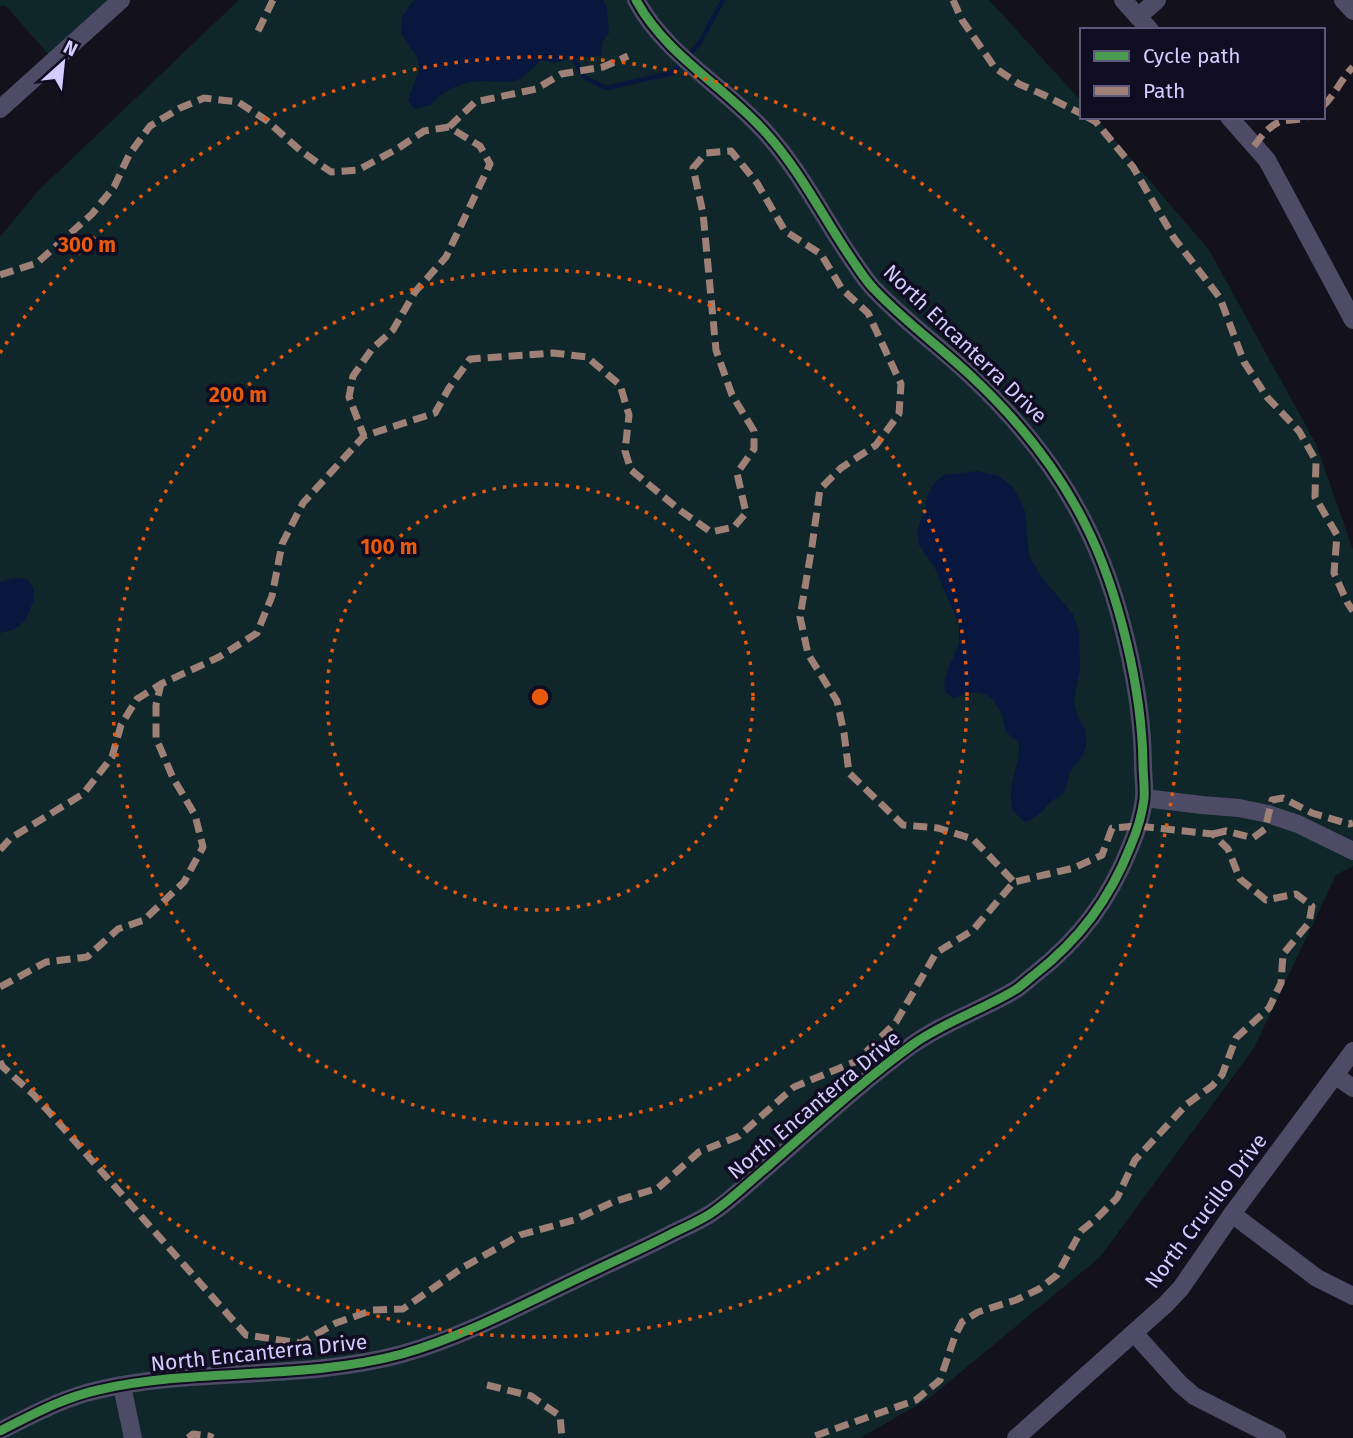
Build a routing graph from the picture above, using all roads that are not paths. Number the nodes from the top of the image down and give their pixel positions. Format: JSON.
{"nodes":[{"id":1,"x":121,"y":0,"type":"edge"},
{"id":2,"x":636,"y":0,"type":"edge"},
{"id":3,"x":1123,"y":0,"type":"edge"},
{"id":4,"x":1157,"y":0,"type":"edge"},
{"id":5,"x":1343,"y":0,"type":"edge"},
{"id":6,"x":1353,"y":11,"type":"edge"},
{"id":7,"x":1144,"y":23,"type":"edge"},
{"id":8,"x":0,"y":109,"type":"edge"},
{"id":9,"x":1231,"y":119,"type":"edge"},
{"id":10,"x":1353,"y":320,"type":"edge"},
{"id":11,"x":1144,"y":798,"type":"junction"},
{"id":12,"x":1353,"y":851,"type":"edge"},
{"id":13,"x":1353,"y":1051,"type":"edge"},
{"id":14,"x":1336,"y":1076,"type":"junction"},
{"id":15,"x":1353,"y":1088,"type":"edge"},
{"id":16,"x":1232,"y":1214,"type":"junction"},
{"id":17,"x":1353,"y":1296,"type":"edge"},
{"id":18,"x":1133,"y":1333,"type":"junction"},
{"id":19,"x":122,"y":1386,"type":"junction"},
{"id":20,"x":0,"y":1431,"type":"edge"},
{"id":21,"x":132,"y":1438,"type":"edge"},
{"id":22,"x":1016,"y":1438,"type":"edge"},
{"id":23,"x":1277,"y":1438,"type":"edge"}],
"edges":[{"from":1,"to":8,"type":"street"},
{"from":2,"to":11,"type":"street","name":"North Encanterra Drive"},
{"from":3,"to":7,"type":"street"},
{"from":4,"to":7,"type":"street"},
{"from":5,"to":6,"type":"street"},
{"from":9,"to":10,"type":"street"},
{"from":11,"to":12,"type":"street"},
{"from":11,"to":19,"type":"street","name":"North Encanterra Drive"},
{"from":13,"to":14,"type":"street","name":"North Crucillo Drive"},
{"from":14,"to":15,"type":"street"},
{"from":14,"to":16,"type":"street","name":"North Crucillo Drive"},
{"from":16,"to":17,"type":"street"},
{"from":16,"to":18,"type":"street","name":"North Crucillo Drive"},
{"from":18,"to":22,"type":"street","name":"North Crucillo Drive"},
{"from":18,"to":23,"type":"street"},
{"from":19,"to":20,"type":"street","name":"North Encanterra Drive"},
{"from":19,"to":21,"type":"street"}]}
